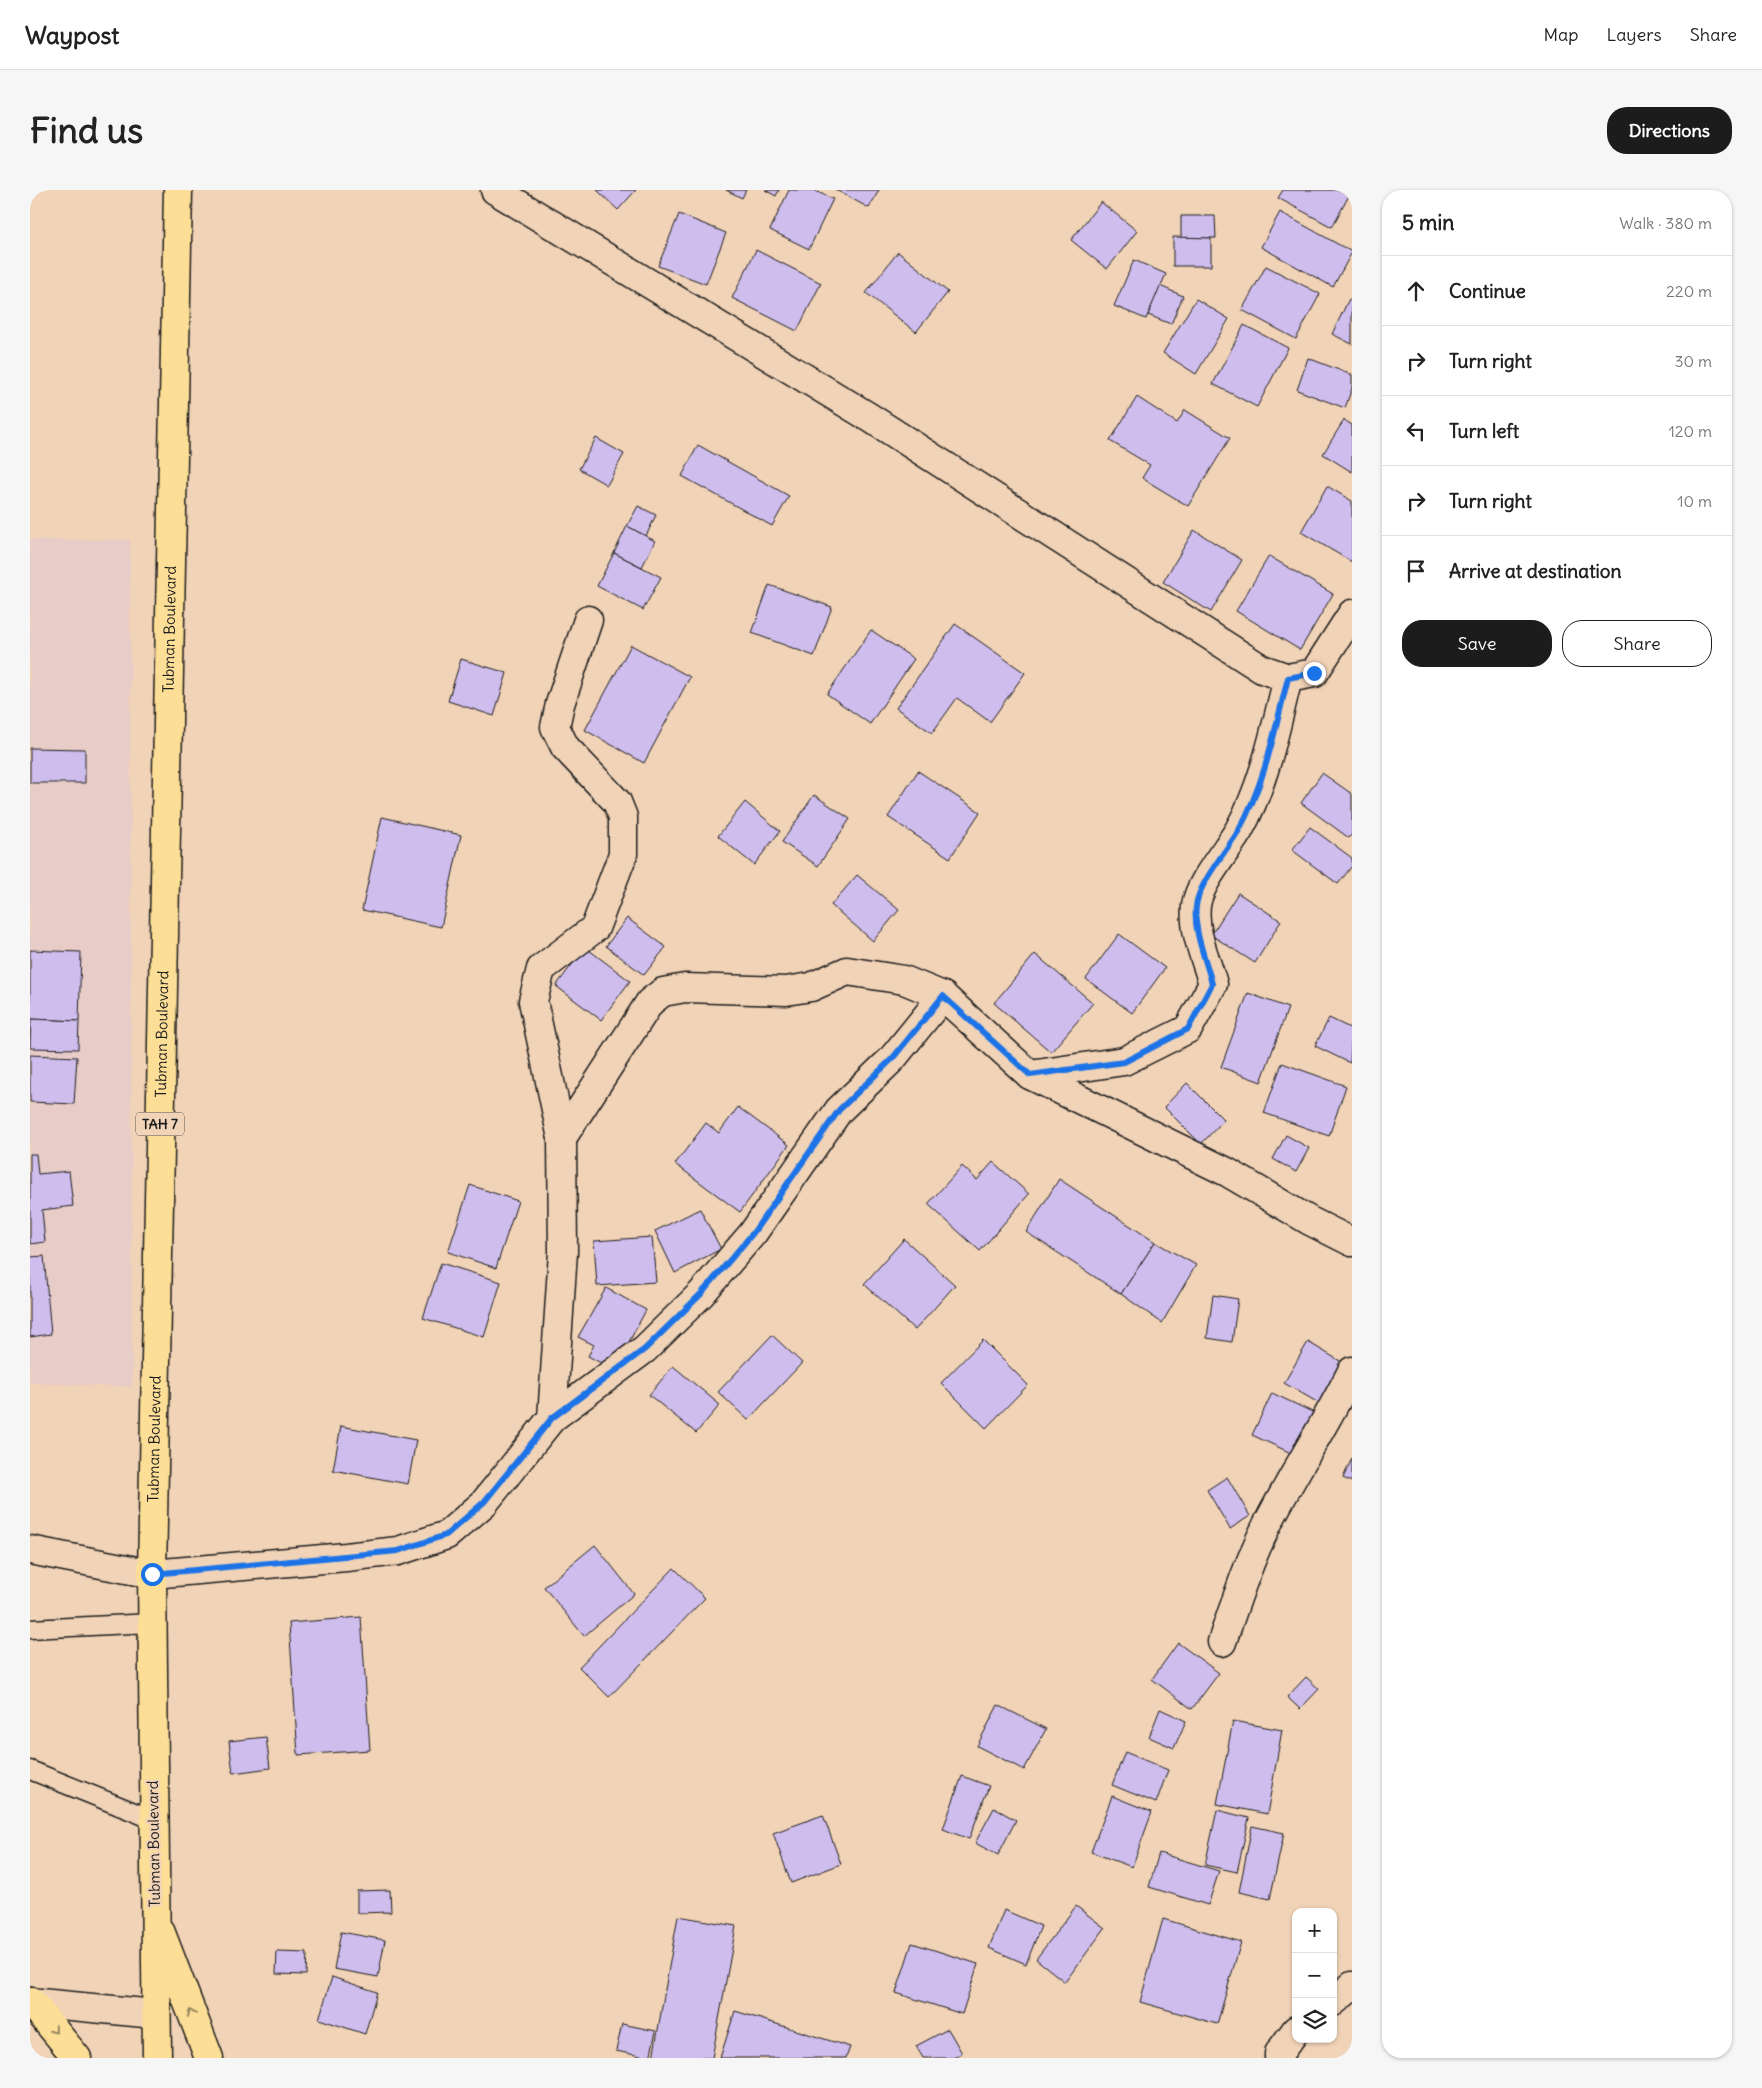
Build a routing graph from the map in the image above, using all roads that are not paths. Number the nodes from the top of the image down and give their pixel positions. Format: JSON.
{"nodes":[{"id":1,"x":178,"y":190,"type":"edge"},
{"id":2,"x":495,"y":190,"type":"edge"},
{"id":3,"x":1352,"y":614,"type":"edge"},
{"id":4,"x":588,"y":620,"type":"dead end"},
{"id":5,"x":1288,"y":678,"type":"junction"},
{"id":6,"x":943,"y":996,"type":"junction"},
{"id":7,"x":1030,"y":1075,"type":"junction"},
{"id":8,"x":562,"y":1138,"type":"junction"},
{"id":9,"x":1352,"y":1242,"type":"edge"},
{"id":10,"x":1352,"y":1371,"type":"edge"},
{"id":11,"x":552,"y":1418,"type":"junction"},
{"id":12,"x":30,"y":1550,"type":"edge"},
{"id":13,"x":152,"y":1574,"type":"junction"},
{"id":14,"x":152,"y":1623,"type":"junction"},
{"id":15,"x":30,"y":1629,"type":"edge"},
{"id":16,"x":1222,"y":1642,"type":"dead end"},
{"id":17,"x":30,"y":1770,"type":"edge"},
{"id":18,"x":154,"y":1820,"type":"junction"},
{"id":19,"x":155,"y":1915,"type":"junction"},
{"id":20,"x":1352,"y":1986,"type":"edge"},
{"id":21,"x":1337,"y":1999,"type":"edge"},
{"id":22,"x":31,"y":2002,"type":"edge"},
{"id":23,"x":154,"y":2014,"type":"junction"},
{"id":24,"x":1292,"y":2035,"type":"edge"},
{"id":25,"x":77,"y":2058,"type":"edge"},
{"id":26,"x":156,"y":2058,"type":"edge"},
{"id":27,"x":209,"y":2058,"type":"edge"},
{"id":28,"x":1279,"y":2058,"type":"edge"}],
"edges":[{"from":1,"to":13,"type":"highway","name":"Tubman Boulevard","number":"TAH 7"},
{"from":2,"to":5,"type":"street"},
{"from":3,"to":5,"type":"street"},
{"from":4,"to":8,"type":"street"},
{"from":5,"to":7,"type":"street"},
{"from":6,"to":7,"type":"street"},
{"from":6,"to":8,"type":"street"},
{"from":6,"to":11,"type":"street"},
{"from":7,"to":9,"type":"street"},
{"from":8,"to":11,"type":"street"},
{"from":10,"to":16,"type":"street"},
{"from":11,"to":13,"type":"street"},
{"from":12,"to":13,"type":"street"},
{"from":13,"to":14,"type":"highway","name":"Tubman Boulevard","number":"TAH 7"},
{"from":14,"to":15,"type":"lane"},
{"from":14,"to":18,"type":"highway","name":"Tubman Boulevard","number":"TAH 7"},
{"from":17,"to":18,"type":"lane"},
{"from":18,"to":19,"type":"highway","name":"Tubman Boulevard","number":"TAH 7"},
{"from":19,"to":23,"type":"highway","name":"Tubman Boulevard","number":"TAH 7"},
{"from":27,"to":19,"type":"highway","one_way":true},
{"from":20,"to":21,"type":"street"},
{"from":22,"to":23,"type":"street"},
{"from":22,"to":25,"type":"highway","one_way":true},
{"from":23,"to":26,"type":"highway","name":"Tubman Boulevard","number":"TAH 7"},
{"from":24,"to":28,"type":"street"}]}
